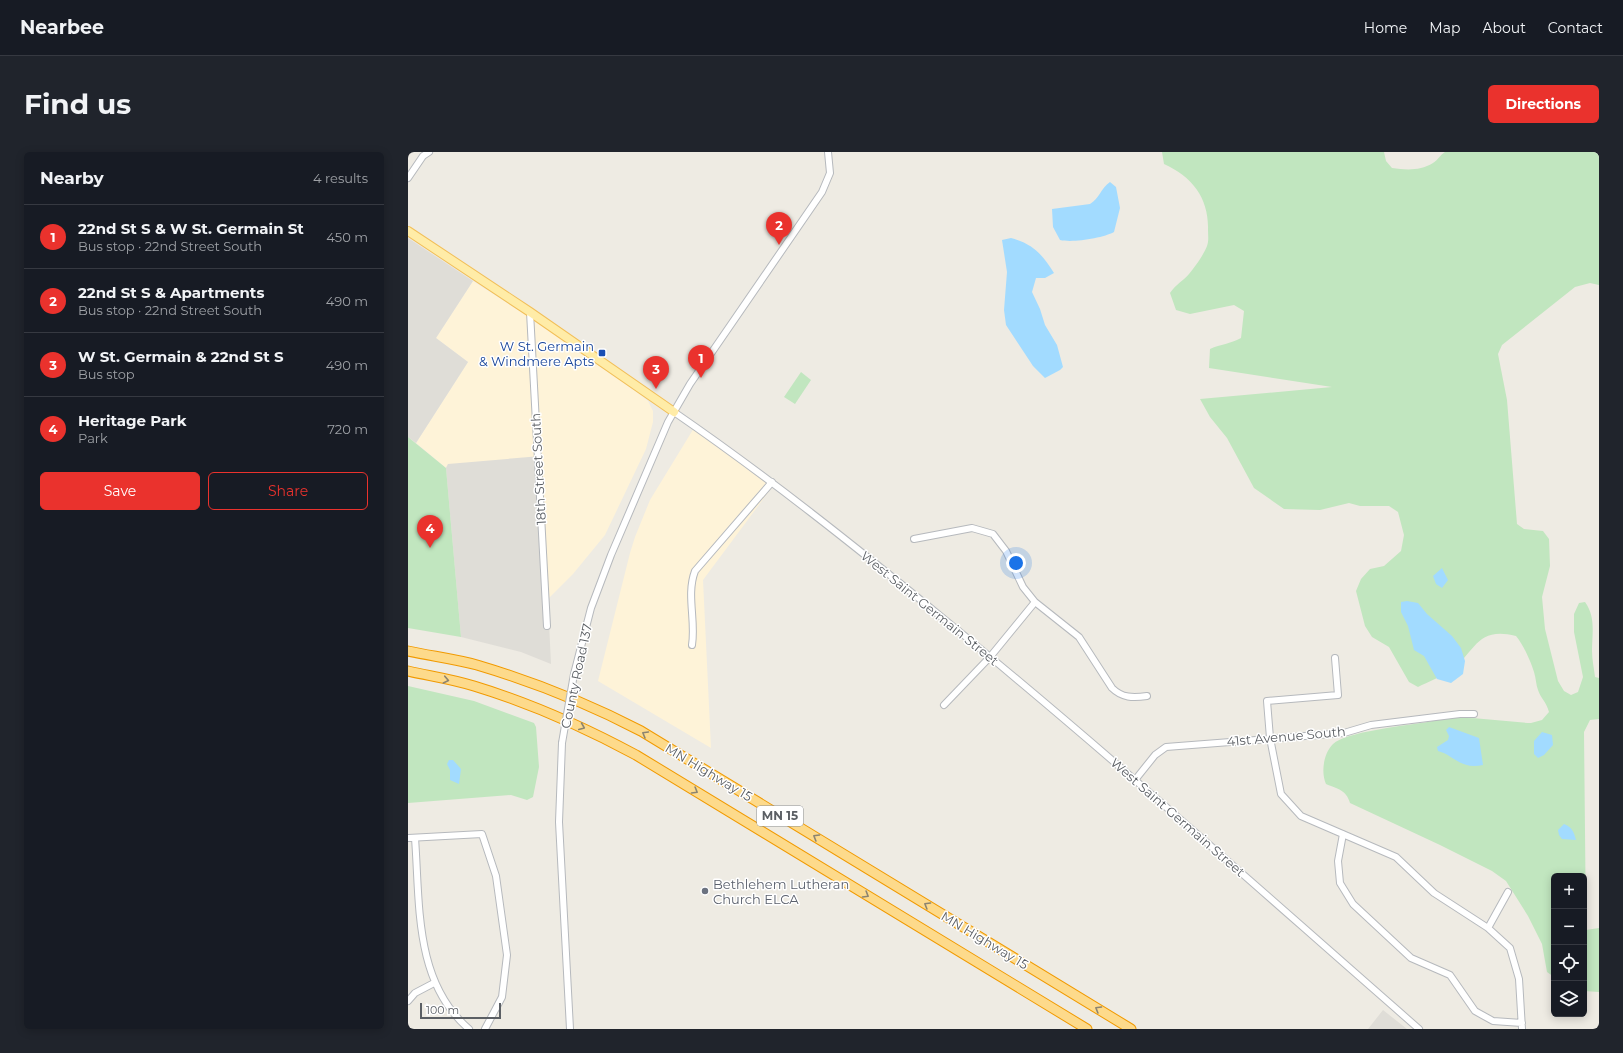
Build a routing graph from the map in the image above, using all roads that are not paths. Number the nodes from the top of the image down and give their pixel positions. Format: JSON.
{"nodes":[{"id":1,"x":428,"y":152,"type":"edge"},
{"id":2,"x":828,"y":152,"type":"edge"},
{"id":3,"x":421,"y":154,"type":"edge"},
{"id":4,"x":408,"y":178,"type":"edge"},
{"id":5,"x":408,"y":231,"type":"edge"},
{"id":6,"x":530,"y":312,"type":"junction"},
{"id":7,"x":674,"y":412,"type":"junction"},
{"id":8,"x":772,"y":482,"type":"junction"},
{"id":9,"x":914,"y":539,"type":"dead end"},
{"id":10,"x":1035,"y":602,"type":"junction"},
{"id":11,"x":547,"y":626,"type":"dead end"},
{"id":12,"x":692,"y":645,"type":"dead end"},
{"id":13,"x":408,"y":651,"type":"edge"},
{"id":14,"x":990,"y":657,"type":"junction"},
{"id":15,"x":1335,"y":658,"type":"dead end"},
{"id":16,"x":408,"y":671,"type":"edge"},
{"id":17,"x":1147,"y":696,"type":"dead end"},
{"id":18,"x":944,"y":705,"type":"dead end"},
{"id":19,"x":1474,"y":714,"type":"dead end"},
{"id":20,"x":1270,"y":738,"type":"junction"},
{"id":21,"x":1134,"y":780,"type":"junction"},
{"id":22,"x":1343,"y":834,"type":"junction"},
{"id":23,"x":408,"y":838,"type":"edge"},
{"id":24,"x":415,"y":838,"type":"junction"},
{"id":25,"x":1508,"y":892,"type":"dead end"},
{"id":26,"x":1488,"y":928,"type":"junction"},
{"id":27,"x":434,"y":983,"type":"junction"},
{"id":28,"x":408,"y":1001,"type":"edge"},
{"id":29,"x":1522,"y":1026,"type":"edge"},
{"id":30,"x":469,"y":1029,"type":"edge"},
{"id":31,"x":485,"y":1029,"type":"edge"},
{"id":32,"x":570,"y":1029,"type":"edge"},
{"id":33,"x":1087,"y":1029,"type":"edge"},
{"id":34,"x":1131,"y":1029,"type":"edge"},
{"id":35,"x":1418,"y":1029,"type":"edge"}],
"edges":[{"from":1,"to":3,"type":"street"},
{"from":2,"to":7,"type":"street","name":"County Road 137"},
{"from":3,"to":4,"type":"street"},
{"from":5,"to":6,"type":"main road","name":"West Saint Germain Street"},
{"from":6,"to":7,"type":"main road","name":"West Saint Germain Street"},
{"from":6,"to":11,"type":"street","name":"18th Street South"},
{"from":7,"to":8,"type":"street","name":"West Saint Germain Street"},
{"from":7,"to":32,"type":"street","name":"County Road 137","bridge":true},
{"from":8,"to":12,"type":"street"},
{"from":8,"to":14,"type":"street","name":"West Saint Germain Street"},
{"from":9,"to":10,"type":"street"},
{"from":10,"to":14,"type":"street"},
{"from":10,"to":17,"type":"street"},
{"from":34,"to":13,"type":"highway","name":"MN Highway 15","number":"MN 15","one_way":true},
{"from":14,"to":18,"type":"street"},
{"from":14,"to":21,"type":"street","name":"West Saint Germain Street"},
{"from":15,"to":20,"type":"street"},
{"from":16,"to":33,"type":"highway","name":"MN Highway 15","number":"MN 15","one_way":true},
{"from":19,"to":20,"type":"street","name":"41st Avenue South"},
{"from":20,"to":21,"type":"street","name":"41st Avenue South"},
{"from":20,"to":22,"type":"street"},
{"from":21,"to":35,"type":"street","name":"West Saint Germain Street"},
{"from":22,"to":26,"type":"street"},
{"from":22,"to":29,"type":"street"},
{"from":23,"to":24,"type":"street"},
{"from":24,"to":27,"type":"street"},
{"from":24,"to":31,"type":"street"},
{"from":25,"to":26,"type":"street"},
{"from":26,"to":29,"type":"street"},
{"from":27,"to":28,"type":"street"},
{"from":27,"to":30,"type":"street"}]}
